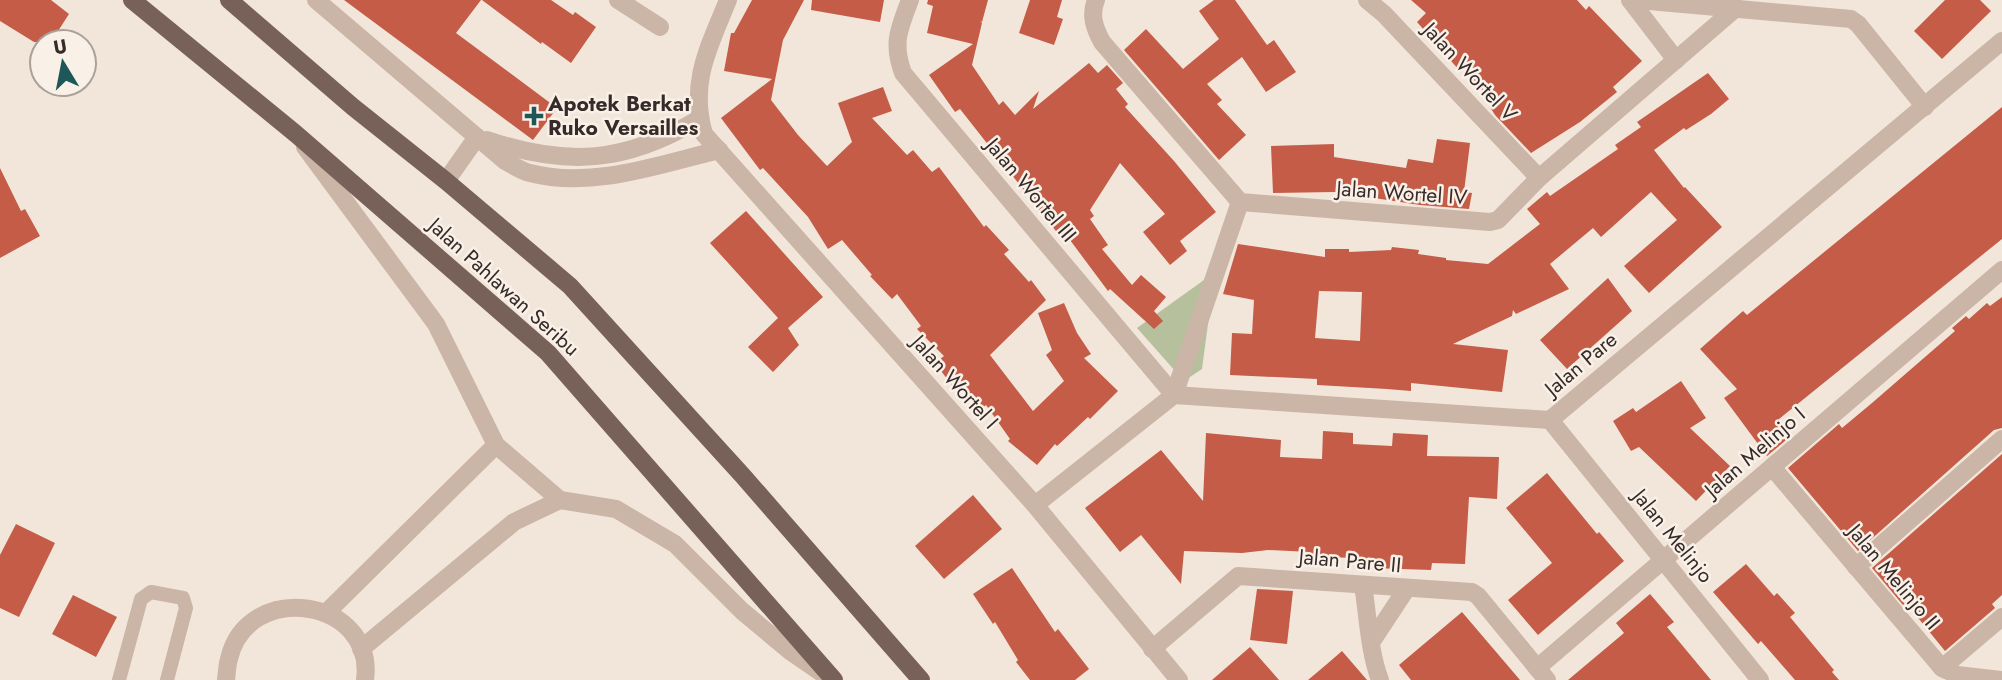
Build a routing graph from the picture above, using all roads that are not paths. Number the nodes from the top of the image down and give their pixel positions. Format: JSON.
{"nodes":[{"id":1,"x":132,"y":0,"type":"edge"},
{"id":2,"x":229,"y":0,"type":"edge"},
{"id":3,"x":316,"y":0,"type":"edge"},
{"id":4,"x":618,"y":0,"type":"edge"},
{"id":5,"x":728,"y":0,"type":"edge"},
{"id":6,"x":910,"y":0,"type":"edge"},
{"id":7,"x":1096,"y":0,"type":"edge"},
{"id":8,"x":1367,"y":0,"type":"edge"},
{"id":9,"x":1630,"y":0,"type":"edge"},
{"id":10,"x":1638,"y":0,"type":"edge"},
{"id":11,"x":1672,"y":3,"type":"junction"},
{"id":12,"x":1736,"y":8,"type":"junction"},
{"id":13,"x":660,"y":27,"type":"dead end"},
{"id":14,"x":1653,"y":30,"type":"junction"},
{"id":15,"x":2002,"y":41,"type":"edge"},
{"id":16,"x":1676,"y":60,"type":"junction"},
{"id":17,"x":1925,"y":107,"type":"junction"},
{"id":18,"x":699,"y":119,"type":"junction"},
{"id":19,"x":296,"y":134,"type":"junction"},
{"id":20,"x":477,"y":137,"type":"junction"},
{"id":21,"x":719,"y":150,"type":"junction"},
{"id":22,"x":1539,"y":178,"type":"junction"},
{"id":23,"x":446,"y":181,"type":"junction"},
{"id":24,"x":1240,"y":202,"type":"junction"},
{"id":25,"x":2002,"y":270,"type":"edge"},
{"id":26,"x":1174,"y":395,"type":"junction"},
{"id":27,"x":1550,"y":421,"type":"junction"},
{"id":28,"x":2002,"y":439,"type":"edge"},
{"id":29,"x":496,"y":445,"type":"junction"},
{"id":30,"x":1772,"y":467,"type":"junction"},
{"id":31,"x":560,"y":500,"type":"junction"},
{"id":32,"x":1035,"y":505,"type":"junction"},
{"id":33,"x":1664,"y":560,"type":"junction"},
{"id":34,"x":1856,"y":567,"type":"junction"},
{"id":35,"x":1363,"y":585,"type":"junction"},
{"id":36,"x":1407,"y":588,"type":"junction"},
{"id":37,"x":326,"y":613,"type":"junction"},
{"id":38,"x":2002,"y":617,"type":"edge"},
{"id":39,"x":1372,"y":641,"type":"junction"},
{"id":40,"x":361,"y":649,"type":"junction"},
{"id":41,"x":1152,"y":649,"type":"junction"},
{"id":42,"x":1942,"y":668,"type":"junction"},
{"id":43,"x":1542,"y":674,"type":"edge"},
{"id":44,"x":119,"y":680,"type":"edge"},
{"id":45,"x":167,"y":680,"type":"edge"},
{"id":46,"x":226,"y":680,"type":"edge"},
{"id":47,"x":365,"y":680,"type":"edge"},
{"id":48,"x":833,"y":680,"type":"edge"},
{"id":49,"x":921,"y":680,"type":"edge"},
{"id":50,"x":1178,"y":680,"type":"edge"},
{"id":51,"x":1380,"y":680,"type":"edge"},
{"id":52,"x":1760,"y":680,"type":"edge"},
{"id":53,"x":2002,"y":680,"type":"edge"}],
"edges":[{"from":1,"to":19,"type":"main road","name":"Jalan Pahlawan Seribu"},
{"from":2,"to":23,"type":"main road","name":"Jalan Pahlawan Seribu"},
{"from":3,"to":20,"type":"street"},
{"from":4,"to":13,"type":"street"},
{"from":5,"to":18,"type":"street"},
{"from":6,"to":26,"type":"street","name":"Jalan Wortel III"},
{"from":7,"to":24,"type":"street"},
{"from":8,"to":22,"type":"street","name":"Jalan Wortel V"},
{"from":9,"to":14,"type":"street"},
{"from":10,"to":11,"type":"street"},
{"from":11,"to":12,"type":"street"},
{"from":11,"to":14,"type":"street"},
{"from":12,"to":16,"type":"street","name":"Jalan Wortel IV"},
{"from":12,"to":17,"type":"street"},
{"from":14,"to":16,"type":"street"},
{"from":15,"to":17,"type":"street","name":"Jalan Pare"},
{"from":16,"to":22,"type":"street","name":"Jalan Wortel IV"},
{"from":17,"to":27,"type":"street","name":"Jalan Pare"},
{"from":18,"to":20,"type":"street"},
{"from":18,"to":21,"type":"street","name":"Jalan Wortel I"},
{"from":19,"to":29,"type":"street"},
{"from":19,"to":48,"type":"main road","name":"Jalan Pahlawan Seribu"},
{"from":20,"to":21,"type":"street"},
{"from":20,"to":23,"type":"street"},
{"from":21,"to":32,"type":"street","name":"Jalan Wortel I"},
{"from":22,"to":24,"type":"street","name":"Jalan Wortel IV"},
{"from":23,"to":49,"type":"main road","name":"Jalan Pahlawan Seribu"},
{"from":24,"to":26,"type":"street"},
{"from":25,"to":30,"type":"street","name":"Jalan Melinjo I"},
{"from":26,"to":27,"type":"street","name":"Jalan Pare"},
{"from":26,"to":32,"type":"street"},
{"from":27,"to":33,"type":"street","name":"Jalan Melinjo"},
{"from":28,"to":34,"type":"street"},
{"from":29,"to":31,"type":"street"},
{"from":29,"to":37,"type":"street"},
{"from":30,"to":33,"type":"street","name":"Jalan Melinjo I"},
{"from":30,"to":34,"type":"street","name":"Jalan Melinjo II"},
{"from":31,"to":40,"type":"street"},
{"from":31,"to":48,"type":"street"},
{"from":32,"to":41,"type":"street","name":"Jalan Wortel I"},
{"from":33,"to":43,"type":"street","name":"Jalan Melinjo I"},
{"from":33,"to":52,"type":"street","name":"Jalan Melinjo"},
{"from":34,"to":42,"type":"street","name":"Jalan Melinjo II"},
{"from":35,"to":36,"type":"street","name":"Jalan Pare II"},
{"from":35,"to":39,"type":"street"},
{"from":35,"to":41,"type":"street","name":"Jalan Pare II"},
{"from":36,"to":39,"type":"street"},
{"from":36,"to":43,"type":"street","name":"Jalan Pare II"},
{"from":37,"to":40,"type":"street"},
{"from":37,"to":46,"type":"street"},
{"from":38,"to":42,"type":"street"},
{"from":39,"to":51,"type":"street"},
{"from":40,"to":47,"type":"street"},
{"from":41,"to":50,"type":"street","name":"Jalan Wortel I"},
{"from":42,"to":53,"type":"street"},
{"from":44,"to":45,"type":"lane"}]}
